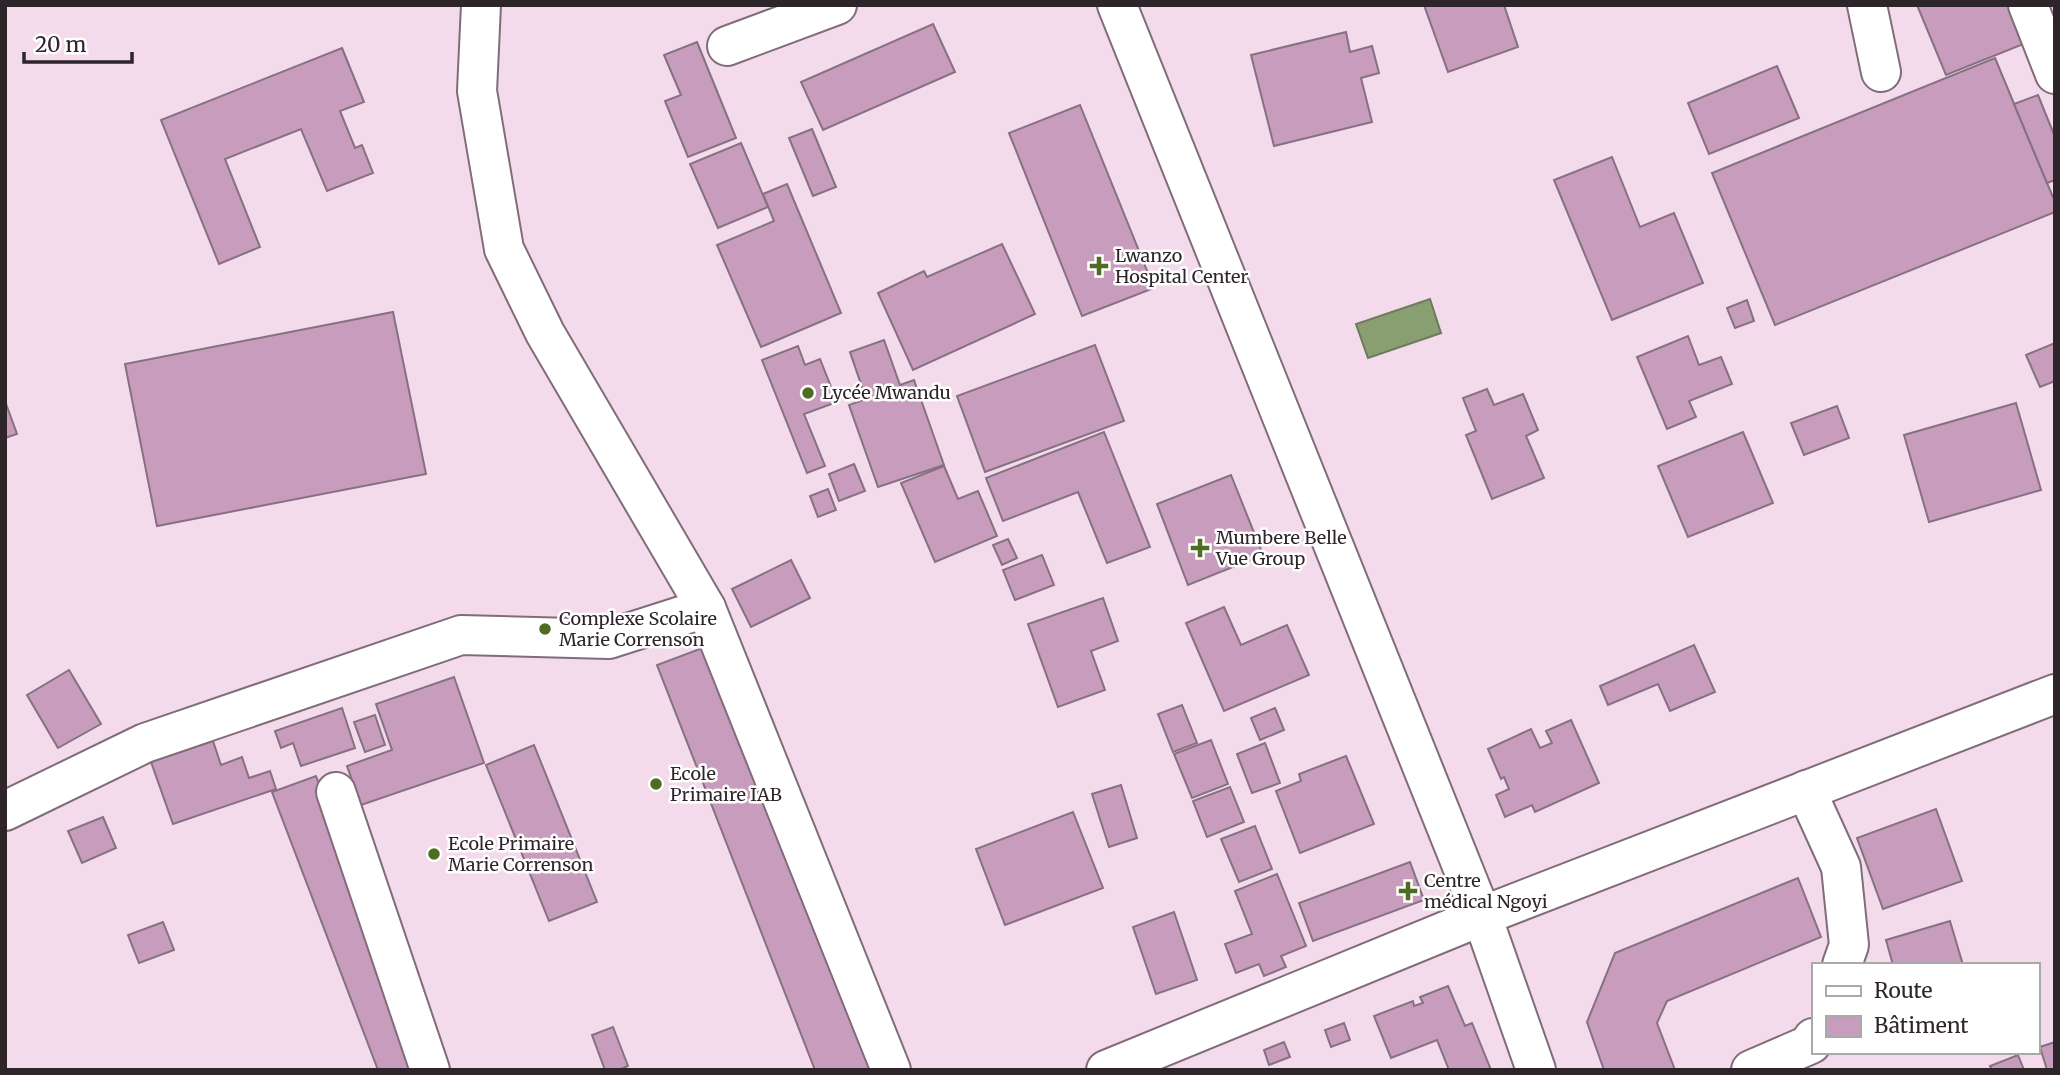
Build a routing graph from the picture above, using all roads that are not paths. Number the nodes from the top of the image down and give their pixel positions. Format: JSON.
{"nodes":[{"id":1,"x":481,"y":5,"type":"edge"},
{"id":2,"x":837,"y":5,"type":"edge"},
{"id":3,"x":1117,"y":5,"type":"edge"},
{"id":4,"x":1867,"y":5,"type":"edge"},
{"id":5,"x":2028,"y":5,"type":"edge"},
{"id":6,"x":727,"y":46,"type":"dead end"},
{"id":7,"x":1881,"y":72,"type":"dead end"},
{"id":8,"x":2055,"y":74,"type":"edge"},
{"id":9,"x":706,"y":608,"type":"junction"},
{"id":10,"x":2055,"y":694,"type":"edge"},
{"id":11,"x":1806,"y":790,"type":"junction"},
{"id":12,"x":336,"y":792,"type":"dead end"},
{"id":13,"x":5,"y":811,"type":"edge"},
{"id":14,"x":1482,"y":916,"type":"junction"},
{"id":15,"x":1843,"y":963,"type":"edge"},
{"id":16,"x":1812,"y":1041,"type":"edge"},
{"id":17,"x":430,"y":1070,"type":"edge"},
{"id":18,"x":891,"y":1070,"type":"edge"},
{"id":19,"x":1106,"y":1070,"type":"edge"},
{"id":20,"x":1536,"y":1070,"type":"edge"},
{"id":21,"x":1751,"y":1070,"type":"edge"}],
"edges":[{"from":1,"to":9,"type":"street"},
{"from":2,"to":6,"type":"street"},
{"from":3,"to":14,"type":"street"},
{"from":4,"to":7,"type":"street"},
{"from":5,"to":8,"type":"street"},
{"from":9,"to":13,"type":"street"},
{"from":9,"to":18,"type":"street"},
{"from":10,"to":11,"type":"street"},
{"from":11,"to":14,"type":"street"},
{"from":11,"to":15,"type":"street"},
{"from":12,"to":17,"type":"street"},
{"from":14,"to":19,"type":"street"},
{"from":14,"to":20,"type":"street"},
{"from":16,"to":21,"type":"street"}]}
